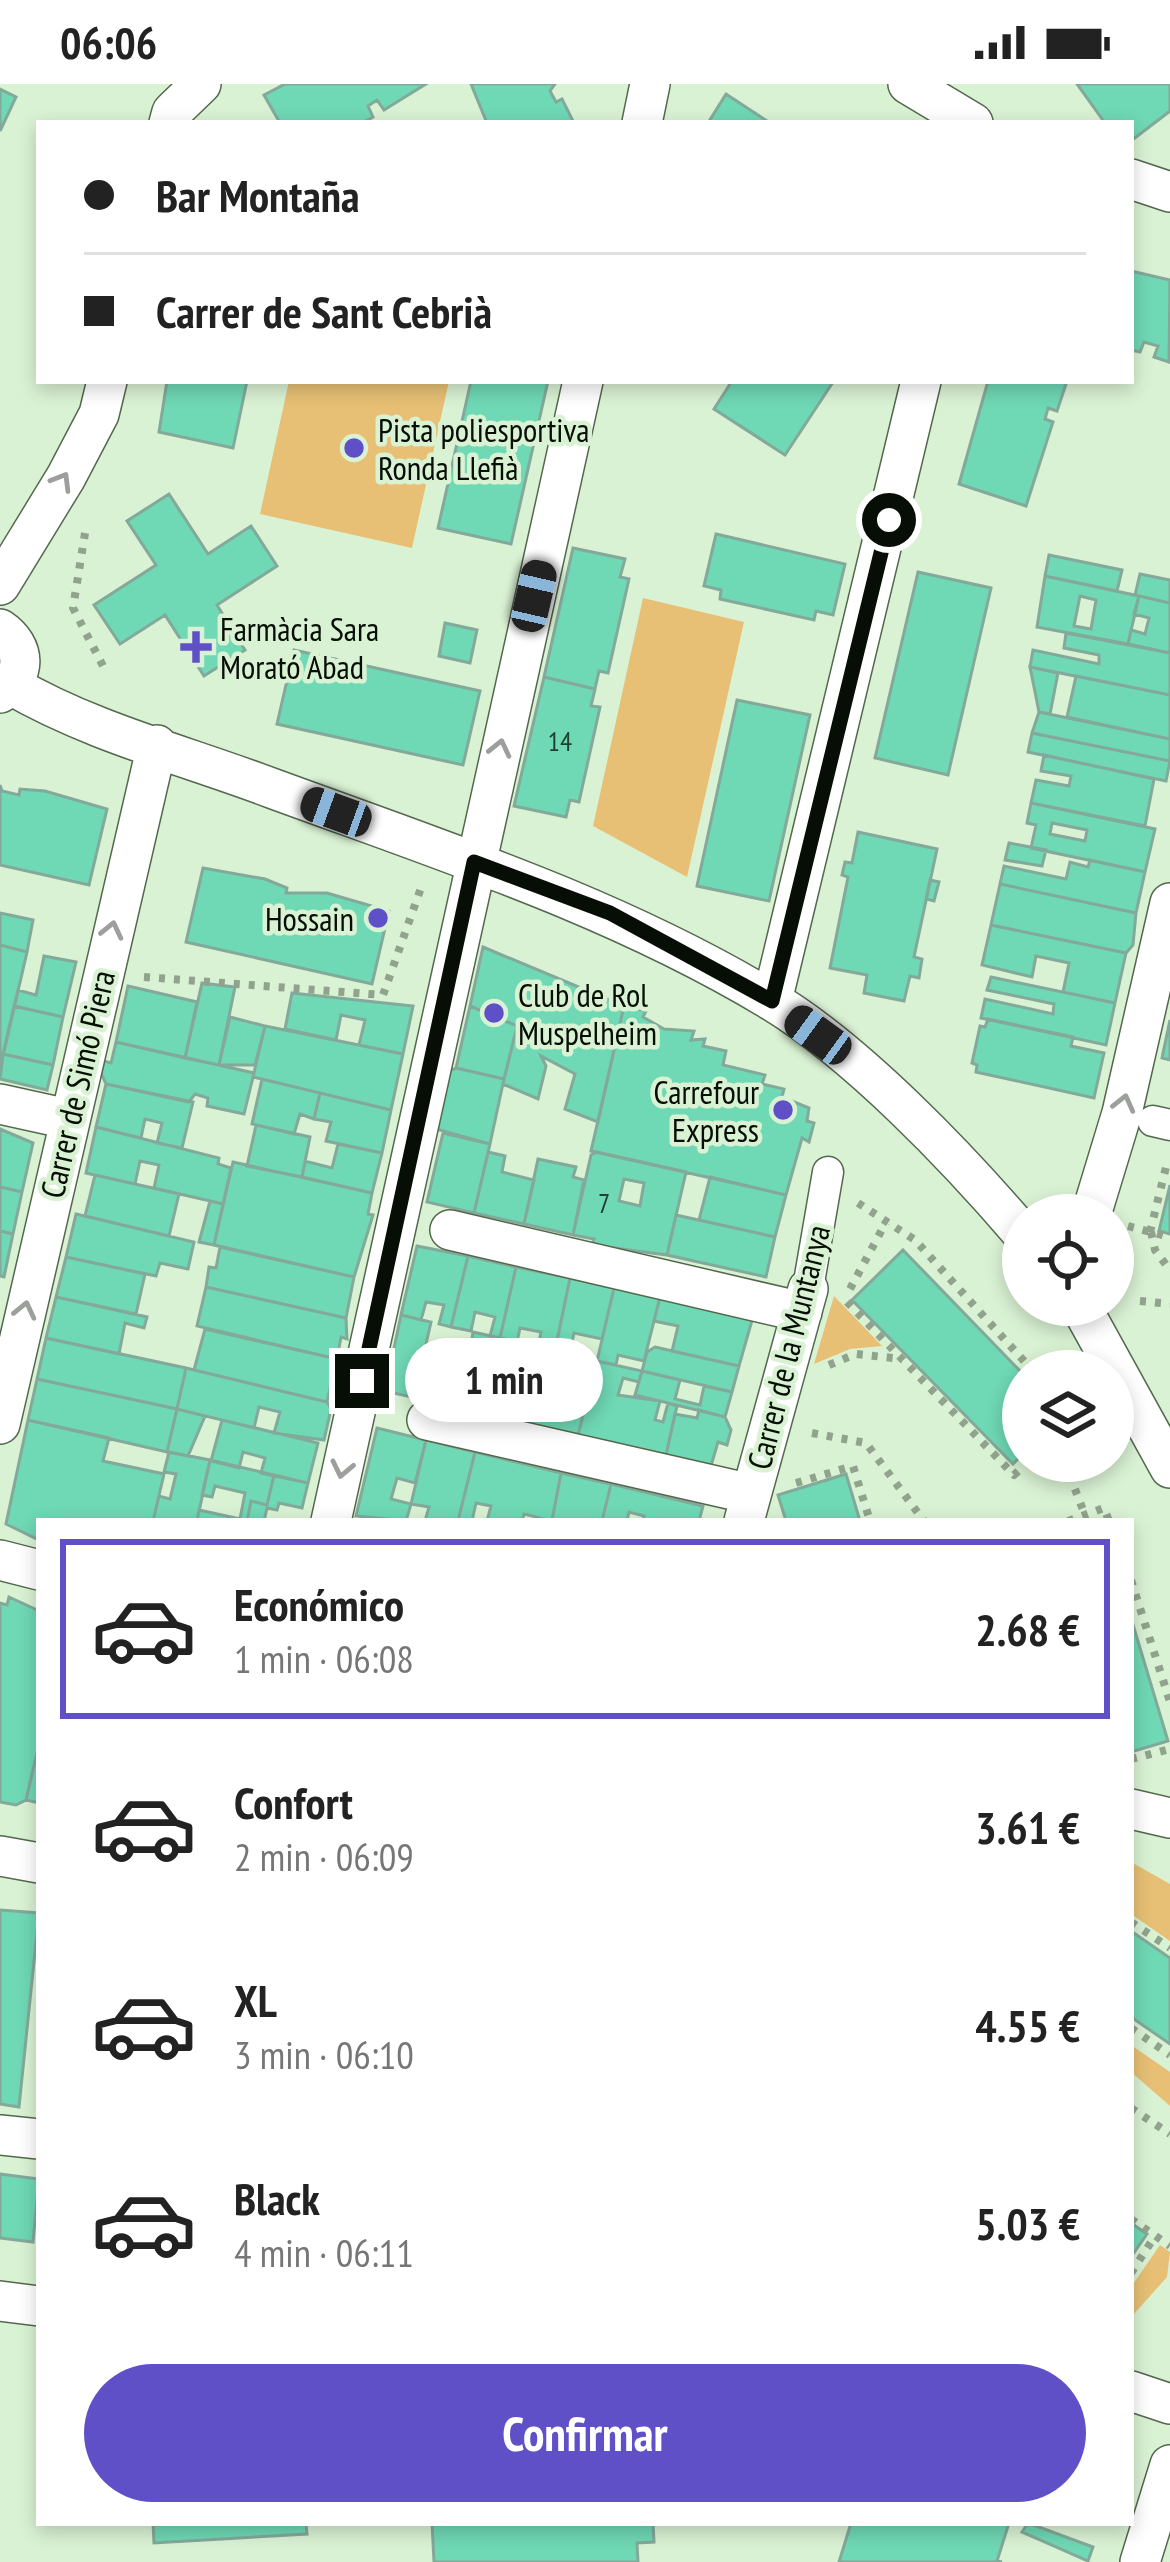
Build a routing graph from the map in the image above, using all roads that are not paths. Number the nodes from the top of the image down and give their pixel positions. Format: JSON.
{"nodes":[{"id":1,"x":201,"y":84,"type":"edge"},
{"id":2,"x":650,"y":84,"type":"edge"},
{"id":3,"x":909,"y":84,"type":"edge"},
{"id":4,"x":166,"y":106,"type":"edge"},
{"id":5,"x":643,"y":120,"type":"edge"},
{"id":6,"x":968,"y":120,"type":"edge"},
{"id":7,"x":1134,"y":180,"type":"edge"},
{"id":8,"x":1170,"y":192,"type":"edge"},
{"id":9,"x":106,"y":384,"type":"edge"},
{"id":10,"x":582,"y":384,"type":"edge"},
{"id":11,"x":920,"y":384,"type":"edge"},
{"id":12,"x":0,"y":585,"type":"edge"},
{"id":13,"x":0,"y":629,"type":"edge"},
{"id":14,"x":6,"y":689,"type":"edge"},
{"id":15,"x":157,"y":745,"type":"junction"},
{"id":16,"x":474,"y":862,"type":"junction"},
{"id":17,"x":1170,"y":903,"type":"edge"},
{"id":18,"x":772,"y":1001,"type":"junction"},
{"id":19,"x":0,"y":1105,"type":"edge"},
{"id":20,"x":68,"y":1119,"type":"junction"},
{"id":21,"x":827,"y":1177,"type":"road end"},
{"id":22,"x":1112,"y":1194,"type":"edge"},
{"id":23,"x":1002,"y":1212,"type":"edge"},
{"id":24,"x":449,"y":1230,"type":"dead end"},
{"id":25,"x":805,"y":1300,"type":"junction"},
{"id":26,"x":1092,"y":1326,"type":"edge"},
{"id":27,"x":428,"y":1420,"type":"dead end"},
{"id":28,"x":0,"y":1424,"type":"edge"},
{"id":29,"x":1170,"y":1468,"type":"edge"},
{"id":30,"x":757,"y":1501,"type":"edge"},
{"id":31,"x":332,"y":1518,"type":"edge"},
{"id":32,"x":0,"y":1560,"type":"edge"},
{"id":33,"x":36,"y":1569,"type":"edge"},
{"id":34,"x":1134,"y":1810,"type":"edge"},
{"id":35,"x":1170,"y":1818,"type":"edge"},
{"id":36,"x":0,"y":1856,"type":"edge"},
{"id":37,"x":36,"y":1862,"type":"edge"},
{"id":38,"x":0,"y":2135,"type":"edge"},
{"id":39,"x":36,"y":2139,"type":"edge"},
{"id":40,"x":0,"y":2301,"type":"edge"},
{"id":41,"x":36,"y":2306,"type":"edge"},
{"id":42,"x":1134,"y":2392,"type":"edge"},
{"id":43,"x":1170,"y":2404,"type":"edge"},
{"id":44,"x":1170,"y":2465,"type":"edge"},
{"id":45,"x":1140,"y":2562,"type":"edge"}],
"edges":[{"from":1,"to":4,"type":"street"},
{"from":2,"to":5,"type":"street"},
{"from":3,"to":6,"type":"street"},
{"from":7,"to":8,"type":"street"},
{"from":12,"to":9,"type":"street","one_way":true},
{"from":16,"to":10,"type":"street","one_way":true},
{"from":11,"to":18,"type":"street"},
{"from":13,"to":14,"type":"street"},
{"from":14,"to":15,"type":"street"},
{"from":15,"to":16,"type":"street"},
{"from":20,"to":15,"type":"street","name":"Carrer de Simó Piera","one_way":true},
{"from":16,"to":18,"type":"street"},
{"from":16,"to":31,"type":"street","one_way":true},
{"from":22,"to":17,"type":"street","one_way":true},
{"from":18,"to":23,"type":"street"},
{"from":19,"to":20,"type":"street"},
{"from":28,"to":20,"type":"street","name":"Carrer de Simó Piera","one_way":true},
{"from":21,"to":25,"type":"street","name":"Carrer de la Muntanya"},
{"from":24,"to":25,"type":"street"},
{"from":25,"to":30,"type":"street","name":"Carrer de la Muntanya"},
{"from":26,"to":29,"type":"street"},
{"from":27,"to":30,"type":"street"},
{"from":32,"to":33,"type":"street"},
{"from":34,"to":35,"type":"street"},
{"from":36,"to":37,"type":"street"},
{"from":38,"to":39,"type":"street"},
{"from":40,"to":41,"type":"street"},
{"from":42,"to":43,"type":"street"},
{"from":44,"to":45,"type":"street"}]}
